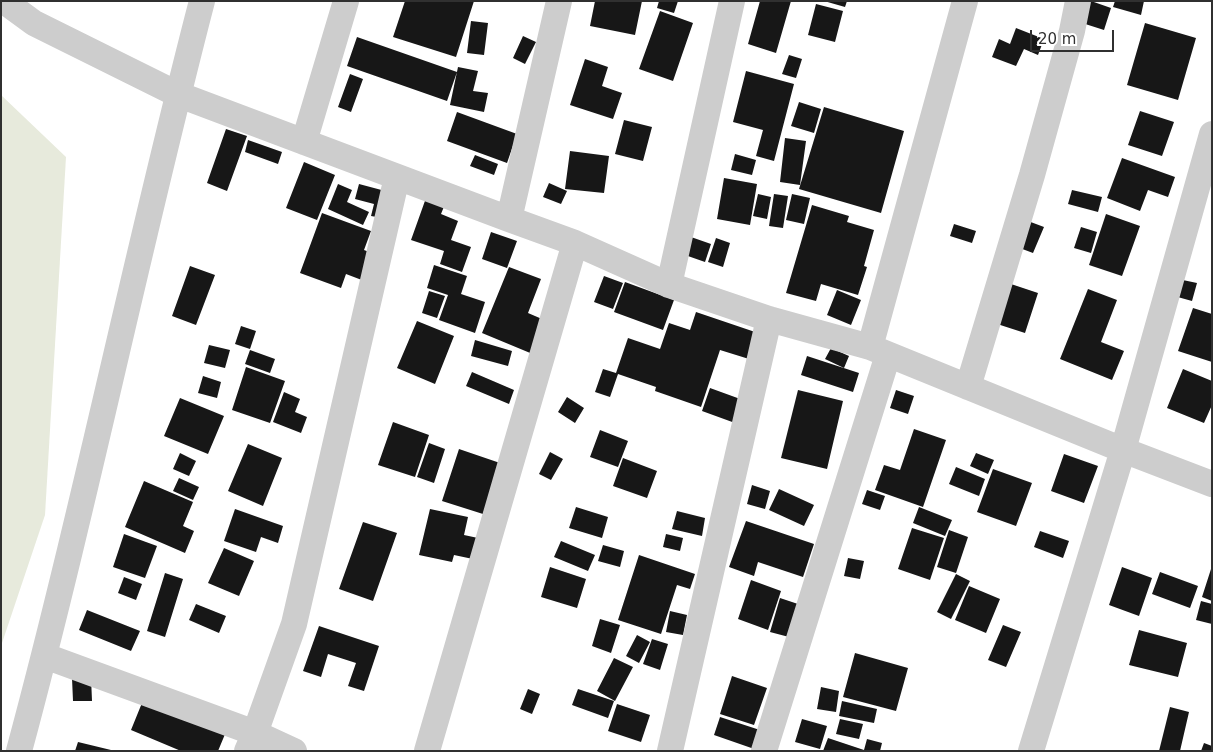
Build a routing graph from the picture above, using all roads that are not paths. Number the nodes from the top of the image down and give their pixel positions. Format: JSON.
{"nodes":[{"id":1,"x":4,"y":1,"type":"edge"},
{"id":2,"x":202,"y":1,"type":"edge"},
{"id":3,"x":346,"y":1,"type":"edge"},
{"id":4,"x":559,"y":1,"type":"edge"},
{"id":5,"x":732,"y":1,"type":"edge"},
{"id":6,"x":965,"y":1,"type":"edge"},
{"id":7,"x":1078,"y":1,"type":"edge"},
{"id":8,"x":178,"y":94,"type":"junction"},
{"id":9,"x":1212,"y":134,"type":"edge"},
{"id":10,"x":304,"y":142,"type":"junction"},
{"id":11,"x":397,"y":177,"type":"junction"},
{"id":12,"x":509,"y":219,"type":"junction"},
{"id":13,"x":575,"y":243,"type":"junction"},
{"id":14,"x":669,"y":285,"type":"junction"},
{"id":15,"x":769,"y":319,"type":"junction"},
{"id":16,"x":879,"y":351,"type":"junction"},
{"id":17,"x":968,"y":387,"type":"junction"},
{"id":18,"x":1123,"y":450,"type":"junction"},
{"id":19,"x":1212,"y":484,"type":"edge"},
{"id":20,"x":45,"y":656,"type":"junction"},
{"id":21,"x":251,"y":742,"type":"edge"},
{"id":22,"x":19,"y":751,"type":"edge"},
{"id":23,"x":294,"y":751,"type":"edge"},
{"id":24,"x":427,"y":751,"type":"edge"},
{"id":25,"x":670,"y":751,"type":"edge"},
{"id":26,"x":764,"y":751,"type":"edge"},
{"id":27,"x":1030,"y":751,"type":"edge"}],
"edges":[{"from":1,"to":8,"type":"street"},
{"from":2,"to":8,"type":"street"},
{"from":3,"to":10,"type":"street"},
{"from":4,"to":12,"type":"street"},
{"from":5,"to":14,"type":"street"},
{"from":6,"to":16,"type":"street"},
{"from":7,"to":17,"type":"street"},
{"from":8,"to":10,"type":"street"},
{"from":8,"to":20,"type":"street"},
{"from":9,"to":18,"type":"street"},
{"from":10,"to":11,"type":"street"},
{"from":11,"to":12,"type":"street"},
{"from":11,"to":21,"type":"street"},
{"from":12,"to":13,"type":"street"},
{"from":13,"to":14,"type":"street"},
{"from":13,"to":24,"type":"street"},
{"from":14,"to":15,"type":"street"},
{"from":15,"to":16,"type":"street"},
{"from":15,"to":25,"type":"street"},
{"from":16,"to":17,"type":"street"},
{"from":16,"to":26,"type":"street"},
{"from":17,"to":18,"type":"street"},
{"from":18,"to":19,"type":"street"},
{"from":18,"to":27,"type":"street"},
{"from":20,"to":21,"type":"street"},
{"from":20,"to":22,"type":"street"},
{"from":21,"to":23,"type":"street"}]}
